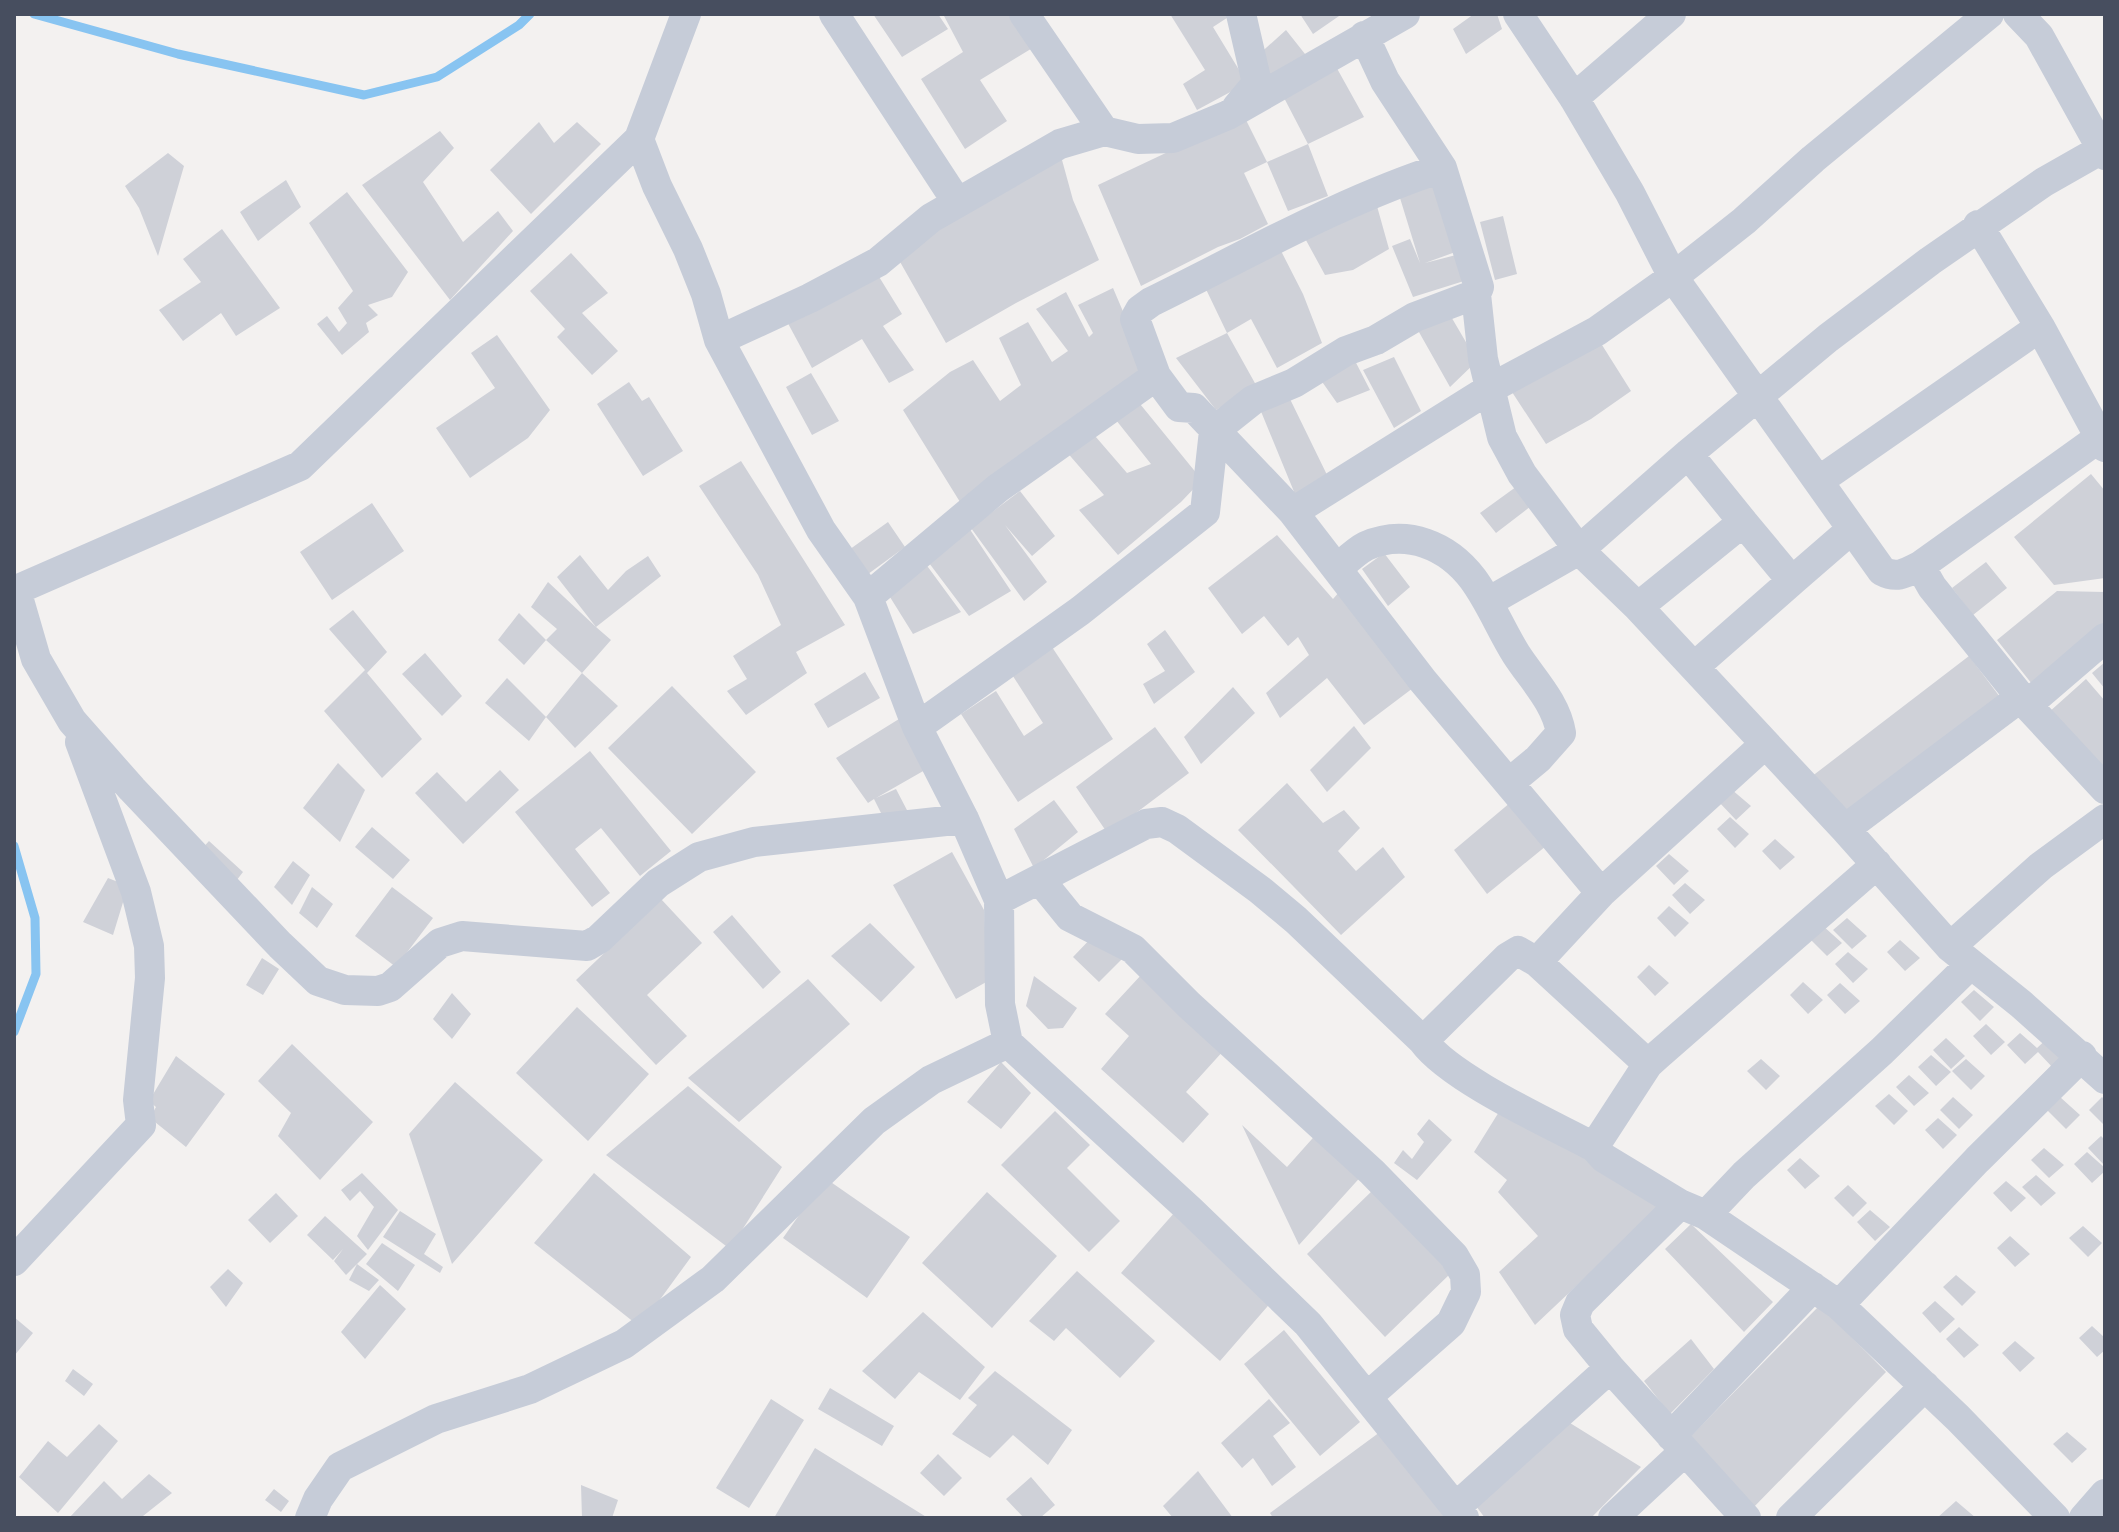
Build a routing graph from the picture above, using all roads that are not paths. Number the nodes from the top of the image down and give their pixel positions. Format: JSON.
{"nodes":[{"id":1,"x":686,"y":14,"type":"edge"},
{"id":2,"x":834,"y":14,"type":"edge"},
{"id":3,"x":1024,"y":14,"type":"edge"},
{"id":4,"x":1241,"y":14,"type":"edge"},
{"id":5,"x":1405,"y":14,"type":"edge"},
{"id":6,"x":1518,"y":14,"type":"edge"},
{"id":7,"x":1671,"y":14,"type":"edge"},
{"id":8,"x":1989,"y":14,"type":"edge"},
{"id":9,"x":2018,"y":14,"type":"edge"},
{"id":10,"x":1364,"y":36,"type":"junction"},
{"id":11,"x":1574,"y":98,"type":"junction"},
{"id":12,"x":1236,"y":109,"type":"junction"},
{"id":13,"x":1104,"y":131,"type":"junction"},
{"id":14,"x":639,"y":139,"type":"junction"},
{"id":15,"x":2104,"y":152,"type":"edge"},
{"id":16,"x":1442,"y":168,"type":"junction"},
{"id":17,"x":957,"y":202,"type":"junction"},
{"id":18,"x":1978,"y":225,"type":"junction"},
{"id":19,"x":1673,"y":277,"type":"junction"},
{"id":20,"x":1476,"y":294,"type":"junction"},
{"id":21,"x":2040,"y":327,"type":"junction"},
{"id":22,"x":719,"y":340,"type":"junction"},
{"id":23,"x":1156,"y":376,"type":"junction"},
{"id":24,"x":1491,"y":388,"type":"junction"},
{"id":25,"x":1757,"y":397,"type":"junction"},
{"id":26,"x":1214,"y":431,"type":"junction"},
{"id":27,"x":2102,"y":442,"type":"edge"},
{"id":28,"x":1688,"y":454,"type":"junction"},
{"id":29,"x":1820,"y":480,"type":"junction"},
{"id":30,"x":1293,"y":512,"type":"junction"},
{"id":31,"x":1743,"y":522,"type":"junction"},
{"id":32,"x":1852,"y":529,"type":"junction"},
{"id":33,"x":1579,"y":550,"type":"junction"},
{"id":34,"x":1920,"y":566,"type":"junction"},
{"id":35,"x":1337,"y":569,"type":"junction"},
{"id":36,"x":1792,"y":581,"type":"junction"},
{"id":37,"x":15,"y":590,"type":"edge"},
{"id":38,"x":868,"y":597,"type":"junction"},
{"id":39,"x":1488,"y":602,"type":"junction"},
{"id":40,"x":1638,"y":607,"type":"junction"},
{"id":41,"x":2105,"y":638,"type":"edge"},
{"id":42,"x":1694,"y":667,"type":"junction"},
{"id":43,"x":2024,"y":701,"type":"junction"},
{"id":44,"x":72,"y":721,"type":"junction"},
{"id":45,"x":917,"y":727,"type":"junction"},
{"id":46,"x":1765,"y":744,"type":"junction"},
{"id":47,"x":1509,"y":783,"type":"junction"},
{"id":48,"x":2105,"y":789,"type":"edge"},
{"id":49,"x":964,"y":819,"type":"junction"},
{"id":50,"x":2105,"y":819,"type":"edge"},
{"id":51,"x":1845,"y":829,"type":"junction"},
{"id":52,"x":1877,"y":864,"type":"junction"},
{"id":53,"x":1040,"y":880,"type":"junction"},
{"id":54,"x":1601,"y":893,"type":"junction"},
{"id":55,"x":999,"y":900,"type":"junction"},
{"id":56,"x":1960,"y":956,"type":"junction"},
{"id":57,"x":1537,"y":962,"type":"junction"},
{"id":58,"x":1423,"y":1041,"type":"junction"},
{"id":59,"x":1008,"y":1043,"type":"junction"},
{"id":60,"x":2082,"y":1056,"type":"junction"},
{"id":61,"x":1648,"y":1064,"type":"junction"},
{"id":62,"x":2105,"y":1079,"type":"edge"},
{"id":63,"x":1594,"y":1147,"type":"junction"},
{"id":64,"x":1693,"y":1210,"type":"junction"},
{"id":65,"x":14,"y":1261,"type":"edge"},
{"id":66,"x":1813,"y":1287,"type":"junction"},
{"id":67,"x":1839,"y":1305,"type":"junction"},
{"id":68,"x":1610,"y":1368,"type":"junction"},
{"id":69,"x":1925,"y":1386,"type":"junction"},
{"id":70,"x":1367,"y":1397,"type":"junction"},
{"id":71,"x":1678,"y":1444,"type":"junction"},
{"id":72,"x":2105,"y":1494,"type":"edge"},
{"id":73,"x":1460,"y":1513,"type":"edge"},
{"id":74,"x":310,"y":1518,"type":"edge"},
{"id":75,"x":1613,"y":1518,"type":"edge"},
{"id":76,"x":1746,"y":1518,"type":"edge"},
{"id":77,"x":1791,"y":1518,"type":"edge"},
{"id":78,"x":2055,"y":1518,"type":"edge"},
{"id":79,"x":2084,"y":1518,"type":"edge"}],
"edges":[{"from":1,"to":14,"type":"street"},
{"from":2,"to":17,"type":"street"},
{"from":3,"to":13,"type":"street"},
{"from":4,"to":12,"type":"street"},
{"from":5,"to":10,"type":"street"},
{"from":6,"to":11,"type":"street"},
{"from":7,"to":11,"type":"street"},
{"from":8,"to":19,"type":"street"},
{"from":9,"to":15,"type":"street"},
{"from":10,"to":12,"type":"street"},
{"from":10,"to":16,"type":"street"},
{"from":11,"to":19,"type":"street"},
{"from":12,"to":13,"type":"street"},
{"from":13,"to":17,"type":"street"},
{"from":14,"to":22,"type":"street"},
{"from":14,"to":37,"type":"street"},
{"from":15,"to":18,"type":"street"},
{"from":16,"to":20,"type":"street"},
{"from":16,"to":23,"type":"street"},
{"from":17,"to":22,"type":"street"},
{"from":18,"to":21,"type":"street"},
{"from":18,"to":25,"type":"street"},
{"from":19,"to":24,"type":"street"},
{"from":19,"to":25,"type":"street"},
{"from":20,"to":24,"type":"street"},
{"from":20,"to":26,"type":"street"},
{"from":21,"to":27,"type":"street"},
{"from":21,"to":29,"type":"street"},
{"from":22,"to":38,"type":"street"},
{"from":23,"to":26,"type":"street"},
{"from":23,"to":38,"type":"street"},
{"from":24,"to":30,"type":"street"},
{"from":24,"to":33,"type":"street"},
{"from":25,"to":28,"type":"street"},
{"from":25,"to":29,"type":"street"},
{"from":26,"to":30,"type":"street"},
{"from":26,"to":45,"type":"street"},
{"from":27,"to":34,"type":"street"},
{"from":28,"to":31,"type":"street"},
{"from":28,"to":33,"type":"street"},
{"from":29,"to":32,"type":"street"},
{"from":30,"to":35,"type":"street"},
{"from":31,"to":36,"type":"street"},
{"from":31,"to":40,"type":"street"},
{"from":32,"to":34,"type":"street"},
{"from":32,"to":36,"type":"street"},
{"from":33,"to":39,"type":"street"},
{"from":33,"to":40,"type":"street"},
{"from":34,"to":43,"type":"street"},
{"from":35,"to":39,"type":"street"},
{"from":35,"to":47,"type":"street"},
{"from":36,"to":42,"type":"street"},
{"from":37,"to":44,"type":"street"},
{"from":38,"to":45,"type":"street"},
{"from":39,"to":47,"type":"street"},
{"from":40,"to":42,"type":"street"},
{"from":41,"to":43,"type":"street"},
{"from":42,"to":46,"type":"street"},
{"from":43,"to":48,"type":"street"},
{"from":43,"to":51,"type":"street"},
{"from":44,"to":49,"type":"street"},
{"from":44,"to":65,"type":"street"},
{"from":45,"to":49,"type":"street"},
{"from":46,"to":51,"type":"street"},
{"from":46,"to":54,"type":"street"},
{"from":47,"to":54,"type":"street"},
{"from":49,"to":55,"type":"street"},
{"from":50,"to":56,"type":"street"},
{"from":51,"to":52,"type":"street"},
{"from":52,"to":56,"type":"street"},
{"from":52,"to":61,"type":"street"},
{"from":53,"to":55,"type":"street"},
{"from":53,"to":58,"type":"street"},
{"from":53,"to":70,"type":"street"},
{"from":54,"to":57,"type":"street"},
{"from":55,"to":59,"type":"street"},
{"from":56,"to":60,"type":"street"},
{"from":56,"to":64,"type":"street"},
{"from":57,"to":58,"type":"street"},
{"from":57,"to":61,"type":"street"},
{"from":58,"to":63,"type":"street"},
{"from":59,"to":70,"type":"street"},
{"from":59,"to":74,"type":"street"},
{"from":60,"to":62,"type":"street"},
{"from":60,"to":67,"type":"street"},
{"from":61,"to":63,"type":"street"},
{"from":63,"to":64,"type":"street"},
{"from":64,"to":66,"type":"street"},
{"from":64,"to":68,"type":"street"},
{"from":66,"to":67,"type":"street"},
{"from":66,"to":71,"type":"street"},
{"from":67,"to":69,"type":"street"},
{"from":68,"to":71,"type":"street"},
{"from":68,"to":73,"type":"street"},
{"from":69,"to":77,"type":"street"},
{"from":69,"to":78,"type":"street"},
{"from":70,"to":73,"type":"street"},
{"from":71,"to":75,"type":"street"},
{"from":71,"to":76,"type":"street"},
{"from":72,"to":79,"type":"street"}]}
